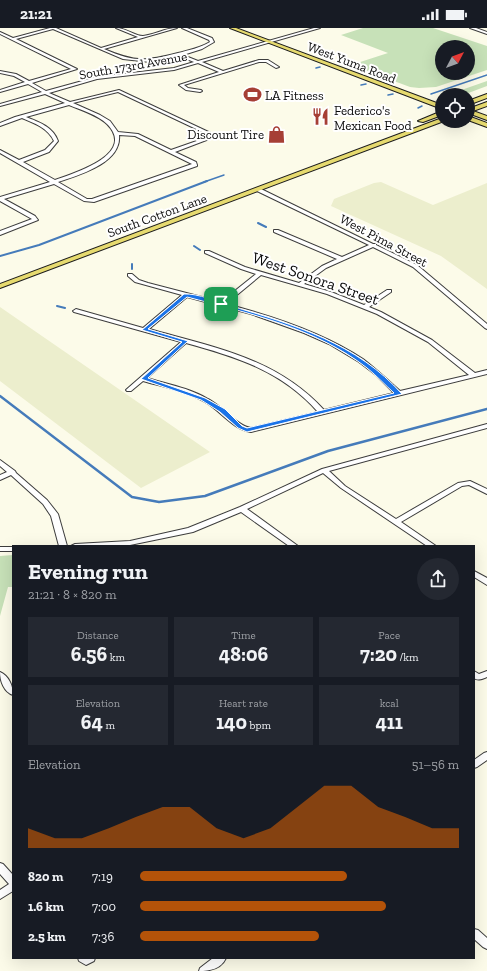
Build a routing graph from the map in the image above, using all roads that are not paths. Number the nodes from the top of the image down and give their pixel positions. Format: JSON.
{"nodes":[{"id":1,"x":53,"y":28,"type":"edge"},
{"id":2,"x":118,"y":28,"type":"edge"},
{"id":3,"x":176,"y":28,"type":"edge"},
{"id":4,"x":184,"y":28,"type":"edge"},
{"id":5,"x":232,"y":28,"type":"edge"},
{"id":6,"x":318,"y":28,"type":"edge"},
{"id":7,"x":472,"y":28,"type":"edge"},
{"id":8,"x":487,"y":33,"type":"edge"},
{"id":9,"x":0,"y":34,"type":"edge"},
{"id":10,"x":141,"y":38,"type":"junction"},
{"id":11,"x":12,"y":39,"type":"junction"},
{"id":12,"x":270,"y":42,"type":"junction"},
{"id":13,"x":100,"y":49,"type":"junction"},
{"id":14,"x":180,"y":53,"type":"junction"},
{"id":15,"x":202,"y":62,"type":"junction"},
{"id":16,"x":277,"y":67,"type":"dead end"},
{"id":17,"x":0,"y":72,"type":"edge"},
{"id":18,"x":224,"y":72,"type":"junction"},
{"id":19,"x":30,"y":82,"type":"junction"},
{"id":20,"x":0,"y":91,"type":"edge"},
{"id":21,"x":200,"y":91,"type":"dead end"},
{"id":22,"x":50,"y":92,"type":"junction"},
{"id":23,"x":487,"y":96,"type":"edge"},
{"id":24,"x":475,"y":100,"type":"edge"},
{"id":25,"x":70,"y":102,"type":"junction"},
{"id":26,"x":435,"y":104,"type":"edge"},
{"id":27,"x":487,"y":104,"type":"edge"},
{"id":28,"x":0,"y":106,"type":"edge"},
{"id":29,"x":475,"y":108,"type":"edge"},
{"id":30,"x":475,"y":114,"type":"edge"},
{"id":31,"x":435,"y":116,"type":"edge"},
{"id":32,"x":23,"y":117,"type":"junction"},
{"id":33,"x":475,"y":117,"type":"edge"},
{"id":34,"x":487,"y":118,"type":"edge"},
{"id":35,"x":475,"y":121,"type":"edge"},
{"id":36,"x":487,"y":121,"type":"edge"},
{"id":37,"x":435,"y":123,"type":"edge"},
{"id":38,"x":487,"y":125,"type":"edge"},
{"id":39,"x":0,"y":126,"type":"edge"},
{"id":40,"x":117,"y":133,"type":"junction"},
{"id":41,"x":384,"y":136,"type":"junction"},
{"id":42,"x":0,"y":151,"type":"edge"},
{"id":43,"x":361,"y":151,"type":"junction"},
{"id":44,"x":171,"y":152,"type":"junction"},
{"id":45,"x":18,"y":162,"type":"junction"},
{"id":46,"x":323,"y":164,"type":"junction"},
{"id":47,"x":54,"y":181,"type":"junction"},
{"id":48,"x":259,"y":190,"type":"junction"},
{"id":49,"x":0,"y":199,"type":"edge"},
{"id":50,"x":276,"y":231,"type":"dead end"},
{"id":51,"x":0,"y":233,"type":"edge"},
{"id":52,"x":374,"y":245,"type":"junction"},
{"id":53,"x":207,"y":252,"type":"dead end"},
{"id":54,"x":341,"y":259,"type":"junction"},
{"id":55,"x":260,"y":273,"type":"junction"},
{"id":56,"x":130,"y":275,"type":"dead end"},
{"id":57,"x":299,"y":285,"type":"junction"},
{"id":58,"x":0,"y":286,"type":"edge"},
{"id":59,"x":389,"y":291,"type":"dead end"},
{"id":60,"x":186,"y":295,"type":"junction"},
{"id":61,"x":221,"y":304,"type":"junction"},
{"id":62,"x":365,"y":307,"type":"junction"},
{"id":63,"x":76,"y":311,"type":"dead end"},
{"id":64,"x":487,"y":327,"type":"edge"},
{"id":65,"x":144,"y":330,"type":"junction"},
{"id":66,"x":185,"y":341,"type":"junction"},
{"id":67,"x":487,"y":372,"type":"edge"},
{"id":68,"x":473,"y":375,"type":"junction"},
{"id":69,"x":144,"y":379,"type":"junction"},
{"id":70,"x":129,"y":390,"type":"dead end"},
{"id":71,"x":399,"y":394,"type":"junction"},
{"id":72,"x":322,"y":412,"type":"junction"},
{"id":73,"x":487,"y":426,"type":"edge"},
{"id":74,"x":0,"y":462,"type":"edge"},
{"id":75,"x":324,"y":470,"type":"junction"},
{"id":76,"x":13,"y":472,"type":"junction"},
{"id":77,"x":0,"y":478,"type":"edge"},
{"id":78,"x":487,"y":492,"type":"edge"},
{"id":79,"x":242,"y":509,"type":"junction"},
{"id":80,"x":396,"y":522,"type":"junction"},
{"id":81,"x":63,"y":545,"type":"edge"},
{"id":82,"x":93,"y":545,"type":"edge"},
{"id":83,"x":293,"y":545,"type":"edge"},
{"id":84,"x":430,"y":545,"type":"edge"},
{"id":85,"x":0,"y":549,"type":"edge"},
{"id":86,"x":12,"y":549,"type":"edge"},
{"id":87,"x":475,"y":574,"type":"edge"},
{"id":88,"x":487,"y":582,"type":"edge"},
{"id":89,"x":487,"y":674,"type":"edge"},
{"id":90,"x":0,"y":675,"type":"edge"},
{"id":91,"x":476,"y":676,"type":"edge"},
{"id":92,"x":12,"y":691,"type":"edge"},
{"id":93,"x":487,"y":755,"type":"edge"},
{"id":94,"x":475,"y":764,"type":"edge"},
{"id":95,"x":0,"y":867,"type":"edge"},
{"id":96,"x":12,"y":881,"type":"edge"},
{"id":97,"x":12,"y":887,"type":"edge"},
{"id":98,"x":0,"y":894,"type":"edge"},
{"id":99,"x":475,"y":934,"type":"edge"},
{"id":100,"x":487,"y":944,"type":"edge"},
{"id":101,"x":220,"y":959,"type":"edge"},
{"id":102,"x":204,"y":971,"type":"edge"}],
"edges":[{"from":1,"to":11,"type":"street"},
{"from":1,"to":13,"type":"street"},
{"from":2,"to":10,"type":"street"},
{"from":3,"to":10,"type":"street"},
{"from":4,"to":14,"type":"street"},
{"from":5,"to":12,"type":"main road","name":"West Yuma Road"},
{"from":6,"to":12,"type":"street","name":"South 173rd Avenue"},
{"from":7,"to":8,"type":"street"},
{"from":9,"to":11,"type":"street"},
{"from":10,"to":13,"type":"street"},
{"from":11,"to":19,"type":"street"},
{"from":12,"to":15,"type":"street","name":"South 173rd Avenue"},
{"from":12,"to":26,"type":"main road","name":"West Yuma Road"},
{"from":13,"to":14,"type":"street"},
{"from":14,"to":15,"type":"street"},
{"from":15,"to":18,"type":"street"},
{"from":15,"to":22,"type":"street","name":"South 173rd Avenue"},
{"from":16,"to":18,"type":"street"},
{"from":17,"to":19,"type":"street"},
{"from":18,"to":21,"type":"street"},
{"from":19,"to":20,"type":"street"},
{"from":19,"to":22,"type":"street"},
{"from":22,"to":25,"type":"street"},
{"from":22,"to":28,"type":"street","name":"South 173rd Avenue"},
{"from":23,"to":24,"type":"main road"},
{"from":25,"to":32,"type":"street"},
{"from":25,"to":40,"type":"street"},
{"from":25,"to":44,"type":"street"},
{"from":27,"to":29,"type":"main road"},
{"from":30,"to":34,"type":"main road"},
{"from":31,"to":41,"type":"main road","name":"South Cotton Lane"},
{"from":32,"to":39,"type":"street"},
{"from":32,"to":45,"type":"street"},
{"from":33,"to":36,"type":"main road"},
{"from":35,"to":38,"type":"main road"},
{"from":37,"to":43,"type":"main road","name":"South Cotton Lane"},
{"from":40,"to":44,"type":"street"},
{"from":40,"to":47,"type":"street"},
{"from":41,"to":43,"type":"main road"},
{"from":41,"to":46,"type":"main road","name":"South Cotton Lane"},
{"from":42,"to":45,"type":"street"},
{"from":43,"to":46,"type":"main road","name":"South Cotton Lane"},
{"from":44,"to":47,"type":"street"},
{"from":45,"to":47,"type":"street"},
{"from":46,"to":48,"type":"main road","name":"South Cotton Lane"},
{"from":47,"to":49,"type":"street"},
{"from":48,"to":52,"type":"street","name":"West Pima Street"},
{"from":48,"to":58,"type":"main road","name":"South Cotton Lane"},
{"from":49,"to":51,"type":"street"},
{"from":50,"to":54,"type":"street"},
{"from":52,"to":54,"type":"street"},
{"from":52,"to":64,"type":"street","name":"West Pima Street"},
{"from":53,"to":55,"type":"street","name":"West Sonora Street"},
{"from":54,"to":57,"type":"street"},
{"from":55,"to":57,"type":"street","name":"West Sonora Street"},
{"from":55,"to":61,"type":"street"},
{"from":56,"to":60,"type":"street"},
{"from":57,"to":62,"type":"street","name":"West Sonora Street"},
{"from":59,"to":62,"type":"street"},
{"from":60,"to":61,"type":"street"},
{"from":60,"to":65,"type":"street"},
{"from":61,"to":71,"type":"street"},
{"from":62,"to":68,"type":"street","name":"West Sonora Street"},
{"from":63,"to":65,"type":"street"},
{"from":65,"to":66,"type":"street"},
{"from":66,"to":69,"type":"street"},
{"from":66,"to":72,"type":"street"},
{"from":67,"to":68,"type":"street"},
{"from":68,"to":71,"type":"street"},
{"from":69,"to":70,"type":"street"},
{"from":69,"to":72,"type":"street"},
{"from":71,"to":72,"type":"street"},
{"from":73,"to":75,"type":"street"},
{"from":74,"to":76,"type":"street"},
{"from":75,"to":79,"type":"street"},
{"from":75,"to":80,"type":"street"},
{"from":76,"to":77,"type":"street"},
{"from":76,"to":81,"type":"street"},
{"from":78,"to":80,"type":"street"},
{"from":79,"to":82,"type":"street"},
{"from":79,"to":83,"type":"street"},
{"from":80,"to":84,"type":"street"},
{"from":85,"to":86,"type":"street"},
{"from":87,"to":88,"type":"street"},
{"from":89,"to":91,"type":"street"},
{"from":90,"to":92,"type":"street"},
{"from":93,"to":94,"type":"street"},
{"from":95,"to":96,"type":"street"},
{"from":97,"to":98,"type":"street"},
{"from":99,"to":100,"type":"street"},
{"from":101,"to":102,"type":"street"}]}
